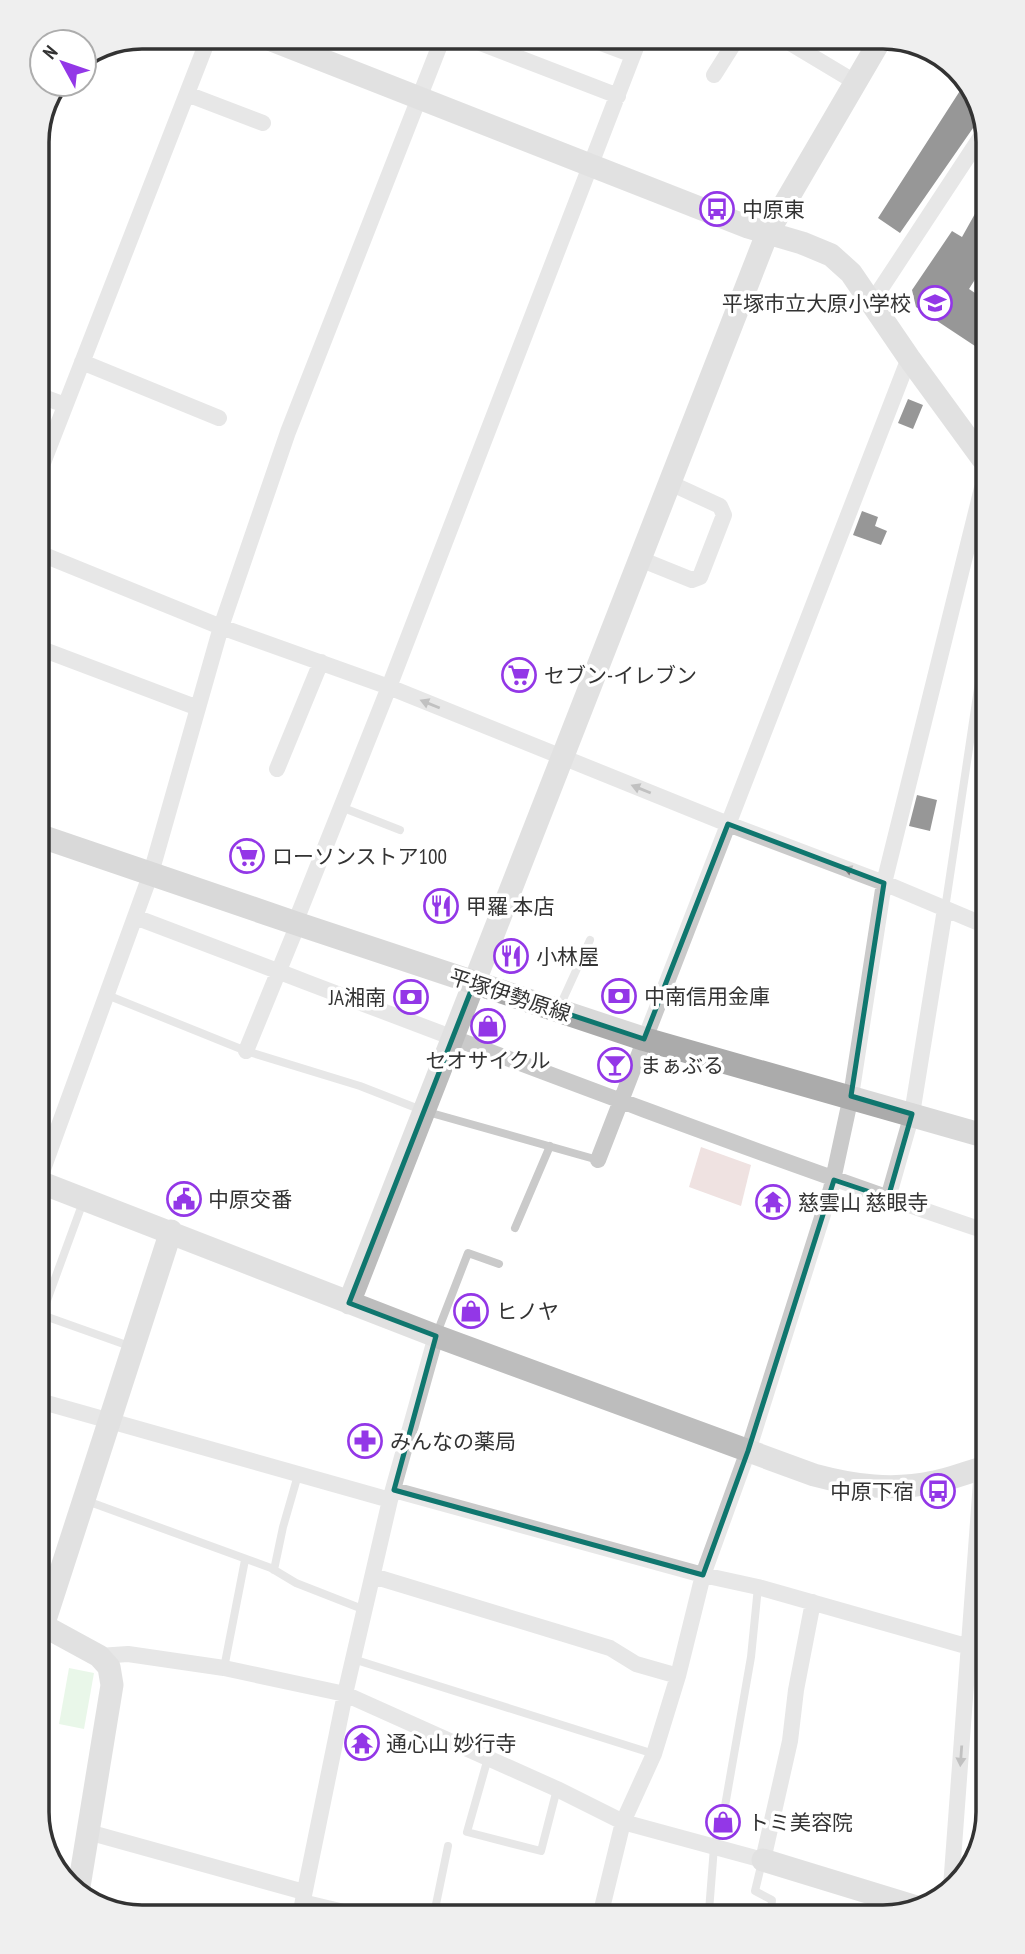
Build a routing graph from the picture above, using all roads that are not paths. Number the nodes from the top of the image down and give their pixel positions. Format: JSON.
{"nodes":[{"id":1,"x":204,"y":49,"type":"edge"},
{"id":2,"x":295,"y":49,"type":"edge"},
{"id":3,"x":438,"y":49,"type":"edge"},
{"id":4,"x":496,"y":49,"type":"edge"},
{"id":5,"x":618,"y":49,"type":"edge"},
{"id":6,"x":636,"y":49,"type":"edge"},
{"id":7,"x":730,"y":49,"type":"edge"},
{"id":8,"x":800,"y":49,"type":"edge"},
{"id":9,"x":875,"y":49,"type":"edge"},
{"id":10,"x":634,"y":55,"type":"junction"},
{"id":11,"x":714,"y":75,"type":"dead end"},
{"id":12,"x":855,"y":82,"type":"junction"},
{"id":13,"x":187,"y":94,"type":"junction"},
{"id":14,"x":618,"y":96,"type":"junction"},
{"id":15,"x":419,"y":97,"type":"junction"},
{"id":16,"x":263,"y":123,"type":"dead end"},
{"id":17,"x":976,"y":144,"type":"edge"},
{"id":18,"x":590,"y":166,"type":"junction"},
{"id":19,"x":767,"y":234,"type":"junction"},
{"id":20,"x":872,"y":302,"type":"junction"},
{"id":21,"x":909,"y":358,"type":"junction"},
{"id":22,"x":82,"y":362,"type":"junction"},
{"id":23,"x":49,"y":399,"type":"edge"},
{"id":24,"x":65,"y":405,"type":"junction"},
{"id":25,"x":219,"y":418,"type":"dead end"},
{"id":26,"x":49,"y":445,"type":"edge"},
{"id":27,"x":976,"y":450,"type":"edge"},
{"id":28,"x":670,"y":483,"type":"junction"},
{"id":29,"x":976,"y":512,"type":"edge"},
{"id":30,"x":49,"y":557,"type":"edge"},
{"id":31,"x":640,"y":559,"type":"junction"},
{"id":32,"x":221,"y":627,"type":"junction"},
{"id":33,"x":49,"y":652,"type":"edge"},
{"id":34,"x":321,"y":662,"type":"junction"},
{"id":35,"x":389,"y":687,"type":"junction"},
{"id":36,"x":976,"y":702,"type":"edge"},
{"id":37,"x":198,"y":708,"type":"junction"},
{"id":38,"x":562,"y":758,"type":"junction"},
{"id":39,"x":277,"y":769,"type":"dead end"},
{"id":40,"x":341,"y":807,"type":"junction"},
{"id":41,"x":728,"y":824,"type":"junction"},
{"id":42,"x":400,"y":830,"type":"dead end"},
{"id":43,"x":49,"y":839,"type":"edge"},
{"id":44,"x":151,"y":873,"type":"junction"},
{"id":45,"x":884,"y":883,"type":"junction"},
{"id":46,"x":945,"y":909,"type":"junction"},
{"id":47,"x":135,"y":917,"type":"junction"},
{"id":48,"x":976,"y":922,"type":"edge"},
{"id":49,"x":296,"y":924,"type":"junction"},
{"id":50,"x":590,"y":940,"type":"dead end"},
{"id":51,"x":279,"y":971,"type":"junction"},
{"id":52,"x":474,"y":983,"type":"junction"},
{"id":53,"x":107,"y":995,"type":"junction"},
{"id":54,"x":558,"y":1011,"type":"junction"},
{"id":55,"x":453,"y":1038,"type":"junction"},
{"id":56,"x":644,"y":1039,"type":"junction"},
{"id":57,"x":246,"y":1051,"type":"junction"},
{"id":58,"x":851,"y":1096,"type":"junction"},
{"id":59,"x":620,"y":1102,"type":"junction"},
{"id":60,"x":424,"y":1111,"type":"junction"},
{"id":61,"x":912,"y":1114,"type":"junction"},
{"id":62,"x":976,"y":1133,"type":"edge"},
{"id":63,"x":550,"y":1146,"type":"junction"},
{"id":64,"x":49,"y":1153,"type":"edge"},
{"id":65,"x":598,"y":1160,"type":"joint"},
{"id":66,"x":832,"y":1179,"type":"junction"},
{"id":67,"x":49,"y":1186,"type":"edge"},
{"id":68,"x":888,"y":1198,"type":"junction"},
{"id":69,"x":84,"y":1199,"type":"junction"},
{"id":70,"x":515,"y":1227,"type":"dead end"},
{"id":71,"x":976,"y":1228,"type":"edge"},
{"id":72,"x":171,"y":1231,"type":"junction"},
{"id":73,"x":499,"y":1264,"type":"dead end"},
{"id":74,"x":49,"y":1296,"type":"edge"},
{"id":75,"x":349,"y":1303,"type":"junction"},
{"id":76,"x":49,"y":1317,"type":"edge"},
{"id":77,"x":436,"y":1336,"type":"junction"},
{"id":78,"x":134,"y":1347,"type":"junction"},
{"id":79,"x":49,"y":1404,"type":"edge"},
{"id":80,"x":109,"y":1422,"type":"junction"},
{"id":81,"x":748,"y":1451,"type":"junction"},
{"id":82,"x":976,"y":1465,"type":"edge"},
{"id":83,"x":298,"y":1475,"type":"junction"},
{"id":84,"x":392,"y":1495,"type":"junction"},
{"id":85,"x":84,"y":1500,"type":"junction"},
{"id":86,"x":246,"y":1560,"type":"junction"},
{"id":87,"x":976,"y":1565,"type":"edge"},
{"id":88,"x":274,"y":1570,"type":"junction"},
{"id":89,"x":703,"y":1575,"type":"junction"},
{"id":90,"x":373,"y":1576,"type":"junction"},
{"id":91,"x":758,"y":1587,"type":"junction"},
{"id":92,"x":813,"y":1602,"type":"junction"},
{"id":93,"x":49,"y":1609,"type":"edge"},
{"id":94,"x":365,"y":1609,"type":"junction"},
{"id":95,"x":49,"y":1628,"type":"edge"},
{"id":96,"x":969,"y":1646,"type":"junction"},
{"id":97,"x":976,"y":1648,"type":"edge"},
{"id":98,"x":99,"y":1656,"type":"junction"},
{"id":99,"x":353,"y":1659,"type":"junction"},
{"id":100,"x":224,"y":1668,"type":"junction"},
{"id":101,"x":678,"y":1676,"type":"junction"},
{"id":102,"x":345,"y":1694,"type":"junction"},
{"id":103,"x":654,"y":1754,"type":"junction"},
{"id":104,"x":488,"y":1758,"type":"junction"},
{"id":105,"x":557,"y":1789,"type":"junction"},
{"id":106,"x":623,"y":1822,"type":"junction"},
{"id":107,"x":88,"y":1832,"type":"junction"},
{"id":108,"x":448,"y":1846,"type":"dead end"},
{"id":109,"x":714,"y":1847,"type":"junction"},
{"id":110,"x":763,"y":1860,"type":"junction"},
{"id":111,"x":952,"y":1874,"type":"edge"},
{"id":112,"x":80,"y":1881,"type":"edge"},
{"id":113,"x":303,"y":1895,"type":"junction"},
{"id":114,"x":902,"y":1903,"type":"edge"},
{"id":115,"x":302,"y":1905,"type":"edge"},
{"id":116,"x":338,"y":1905,"type":"edge"},
{"id":117,"x":436,"y":1905,"type":"edge"},
{"id":118,"x":603,"y":1905,"type":"edge"},
{"id":119,"x":709,"y":1905,"type":"edge"},
{"id":120,"x":772,"y":1905,"type":"edge"}],
"edges":[{"from":1,"to":13,"type":"street"},
{"from":2,"to":15,"type":"street"},
{"from":3,"to":15,"type":"street"},
{"from":4,"to":14,"type":"street"},
{"from":5,"to":10,"type":"street"},
{"from":6,"to":10,"type":"street"},
{"from":7,"to":11,"type":"street"},
{"from":8,"to":12,"type":"street"},
{"from":9,"to":12,"type":"street"},
{"from":10,"to":14,"type":"street"},
{"from":12,"to":19,"type":"street"},
{"from":13,"to":16,"type":"street"},
{"from":13,"to":22,"type":"street"},
{"from":14,"to":18,"type":"street"},
{"from":15,"to":18,"type":"street"},
{"from":15,"to":32,"type":"street"},
{"from":17,"to":20,"type":"street"},
{"from":18,"to":19,"type":"street"},
{"from":18,"to":35,"type":"street"},
{"from":19,"to":20,"type":"street"},
{"from":19,"to":28,"type":"street"},
{"from":20,"to":21,"type":"street"},
{"from":21,"to":27,"type":"street"},
{"from":21,"to":41,"type":"street"},
{"from":22,"to":24,"type":"street"},
{"from":22,"to":25,"type":"street"},
{"from":23,"to":24,"type":"street"},
{"from":24,"to":26,"type":"street"},
{"from":28,"to":31,"type":"street"},
{"from":28,"to":31,"type":"street"},
{"from":29,"to":45,"type":"street"},
{"from":30,"to":32,"type":"street"},
{"from":31,"to":38,"type":"street"},
{"from":32,"to":34,"type":"street"},
{"from":32,"to":37,"type":"street"},
{"from":33,"to":37,"type":"street"},
{"from":34,"to":35,"type":"street"},
{"from":34,"to":39,"type":"street"},
{"from":38,"to":35,"type":"street","one_way":true},
{"from":35,"to":40,"type":"street"},
{"from":36,"to":46,"type":"lane"},
{"from":37,"to":44,"type":"street"},
{"from":41,"to":38,"type":"street","one_way":true},
{"from":38,"to":52,"type":"street"},
{"from":40,"to":42,"type":"lane"},
{"from":40,"to":49,"type":"street"},
{"from":45,"to":41,"type":"street","one_way":true},
{"from":41,"to":56,"type":"street"},
{"from":43,"to":44,"type":"main road","name":"平塚伊勢原線"},
{"from":44,"to":47,"type":"street"},
{"from":44,"to":49,"type":"main road","name":"平塚伊勢原線"},
{"from":45,"to":46,"type":"street"},
{"from":45,"to":58,"type":"street"},
{"from":46,"to":48,"type":"street"},
{"from":46,"to":61,"type":"street"},
{"from":47,"to":51,"type":"street"},
{"from":47,"to":53,"type":"street"},
{"from":49,"to":51,"type":"street"},
{"from":49,"to":52,"type":"main road","name":"平塚伊勢原線"},
{"from":50,"to":54,"type":"lane"},
{"from":51,"to":55,"type":"street"},
{"from":51,"to":57,"type":"street"},
{"from":52,"to":54,"type":"main road","name":"平塚伊勢原線"},
{"from":52,"to":55,"type":"street"},
{"from":53,"to":57,"type":"lane"},
{"from":53,"to":64,"type":"street"},
{"from":54,"to":56,"type":"main road","name":"平塚伊勢原線"},
{"from":55,"to":59,"type":"street"},
{"from":55,"to":60,"type":"street"},
{"from":56,"to":58,"type":"main road","name":"平塚伊勢原線"},
{"from":56,"to":59,"type":"street"},
{"from":57,"to":60,"type":"lane"},
{"from":58,"to":61,"type":"main road","name":"平塚伊勢原線"},
{"from":58,"to":66,"type":"street"},
{"from":59,"to":65,"type":"street"},
{"from":59,"to":66,"type":"street"},
{"from":60,"to":63,"type":"lane"},
{"from":60,"to":75,"type":"street"},
{"from":61,"to":62,"type":"main road","name":"平塚伊勢原線"},
{"from":61,"to":68,"type":"street"},
{"from":63,"to":65,"type":"lane"},
{"from":63,"to":70,"type":"lane"},
{"from":66,"to":68,"type":"street"},
{"from":66,"to":81,"type":"street"},
{"from":67,"to":69,"type":"street"},
{"from":68,"to":71,"type":"street"},
{"from":69,"to":72,"type":"street"},
{"from":69,"to":74,"type":"lane"},
{"from":72,"to":75,"type":"street"},
{"from":72,"to":78,"type":"street"},
{"from":73,"to":77,"type":"lane"},
{"from":75,"to":77,"type":"street"},
{"from":76,"to":78,"type":"lane"},
{"from":77,"to":81,"type":"street"},
{"from":77,"to":84,"type":"street"},
{"from":78,"to":80,"type":"street"},
{"from":79,"to":80,"type":"street"},
{"from":80,"to":83,"type":"street"},
{"from":80,"to":85,"type":"street"},
{"from":81,"to":82,"type":"street"},
{"from":81,"to":89,"type":"street"},
{"from":83,"to":84,"type":"street"},
{"from":83,"to":88,"type":"lane"},
{"from":84,"to":89,"type":"street"},
{"from":84,"to":90,"type":"street"},
{"from":85,"to":86,"type":"lane"},
{"from":85,"to":93,"type":"street"},
{"from":86,"to":88,"type":"lane"},
{"from":86,"to":100,"type":"lane"},
{"from":87,"to":96,"type":"street"},
{"from":88,"to":94,"type":"lane"},
{"from":89,"to":91,"type":"street"},
{"from":89,"to":101,"type":"street"},
{"from":90,"to":94,"type":"street"},
{"from":90,"to":101,"type":"street"},
{"from":91,"to":92,"type":"street"},
{"from":91,"to":109,"type":"lane"},
{"from":92,"to":96,"type":"street"},
{"from":92,"to":110,"type":"street"},
{"from":94,"to":99,"type":"street"},
{"from":95,"to":98,"type":"street"},
{"from":96,"to":97,"type":"street"},
{"from":96,"to":111,"type":"street","one_way":true},
{"from":98,"to":100,"type":"street"},
{"from":98,"to":107,"type":"street"},
{"from":99,"to":102,"type":"street"},
{"from":99,"to":103,"type":"lane"},
{"from":100,"to":102,"type":"street"},
{"from":101,"to":103,"type":"street"},
{"from":102,"to":104,"type":"street"},
{"from":102,"to":113,"type":"street"},
{"from":103,"to":106,"type":"street"},
{"from":104,"to":105,"type":"street"},
{"from":104,"to":105,"type":"lane"},
{"from":105,"to":106,"type":"street"},
{"from":106,"to":109,"type":"street"},
{"from":106,"to":118,"type":"street"},
{"from":107,"to":112,"type":"street"},
{"from":107,"to":113,"type":"street"},
{"from":108,"to":117,"type":"lane"},
{"from":109,"to":110,"type":"street"},
{"from":109,"to":119,"type":"lane"},
{"from":110,"to":114,"type":"street"},
{"from":110,"to":120,"type":"lane"},
{"from":113,"to":115,"type":"street"},
{"from":113,"to":116,"type":"lane"}]}
